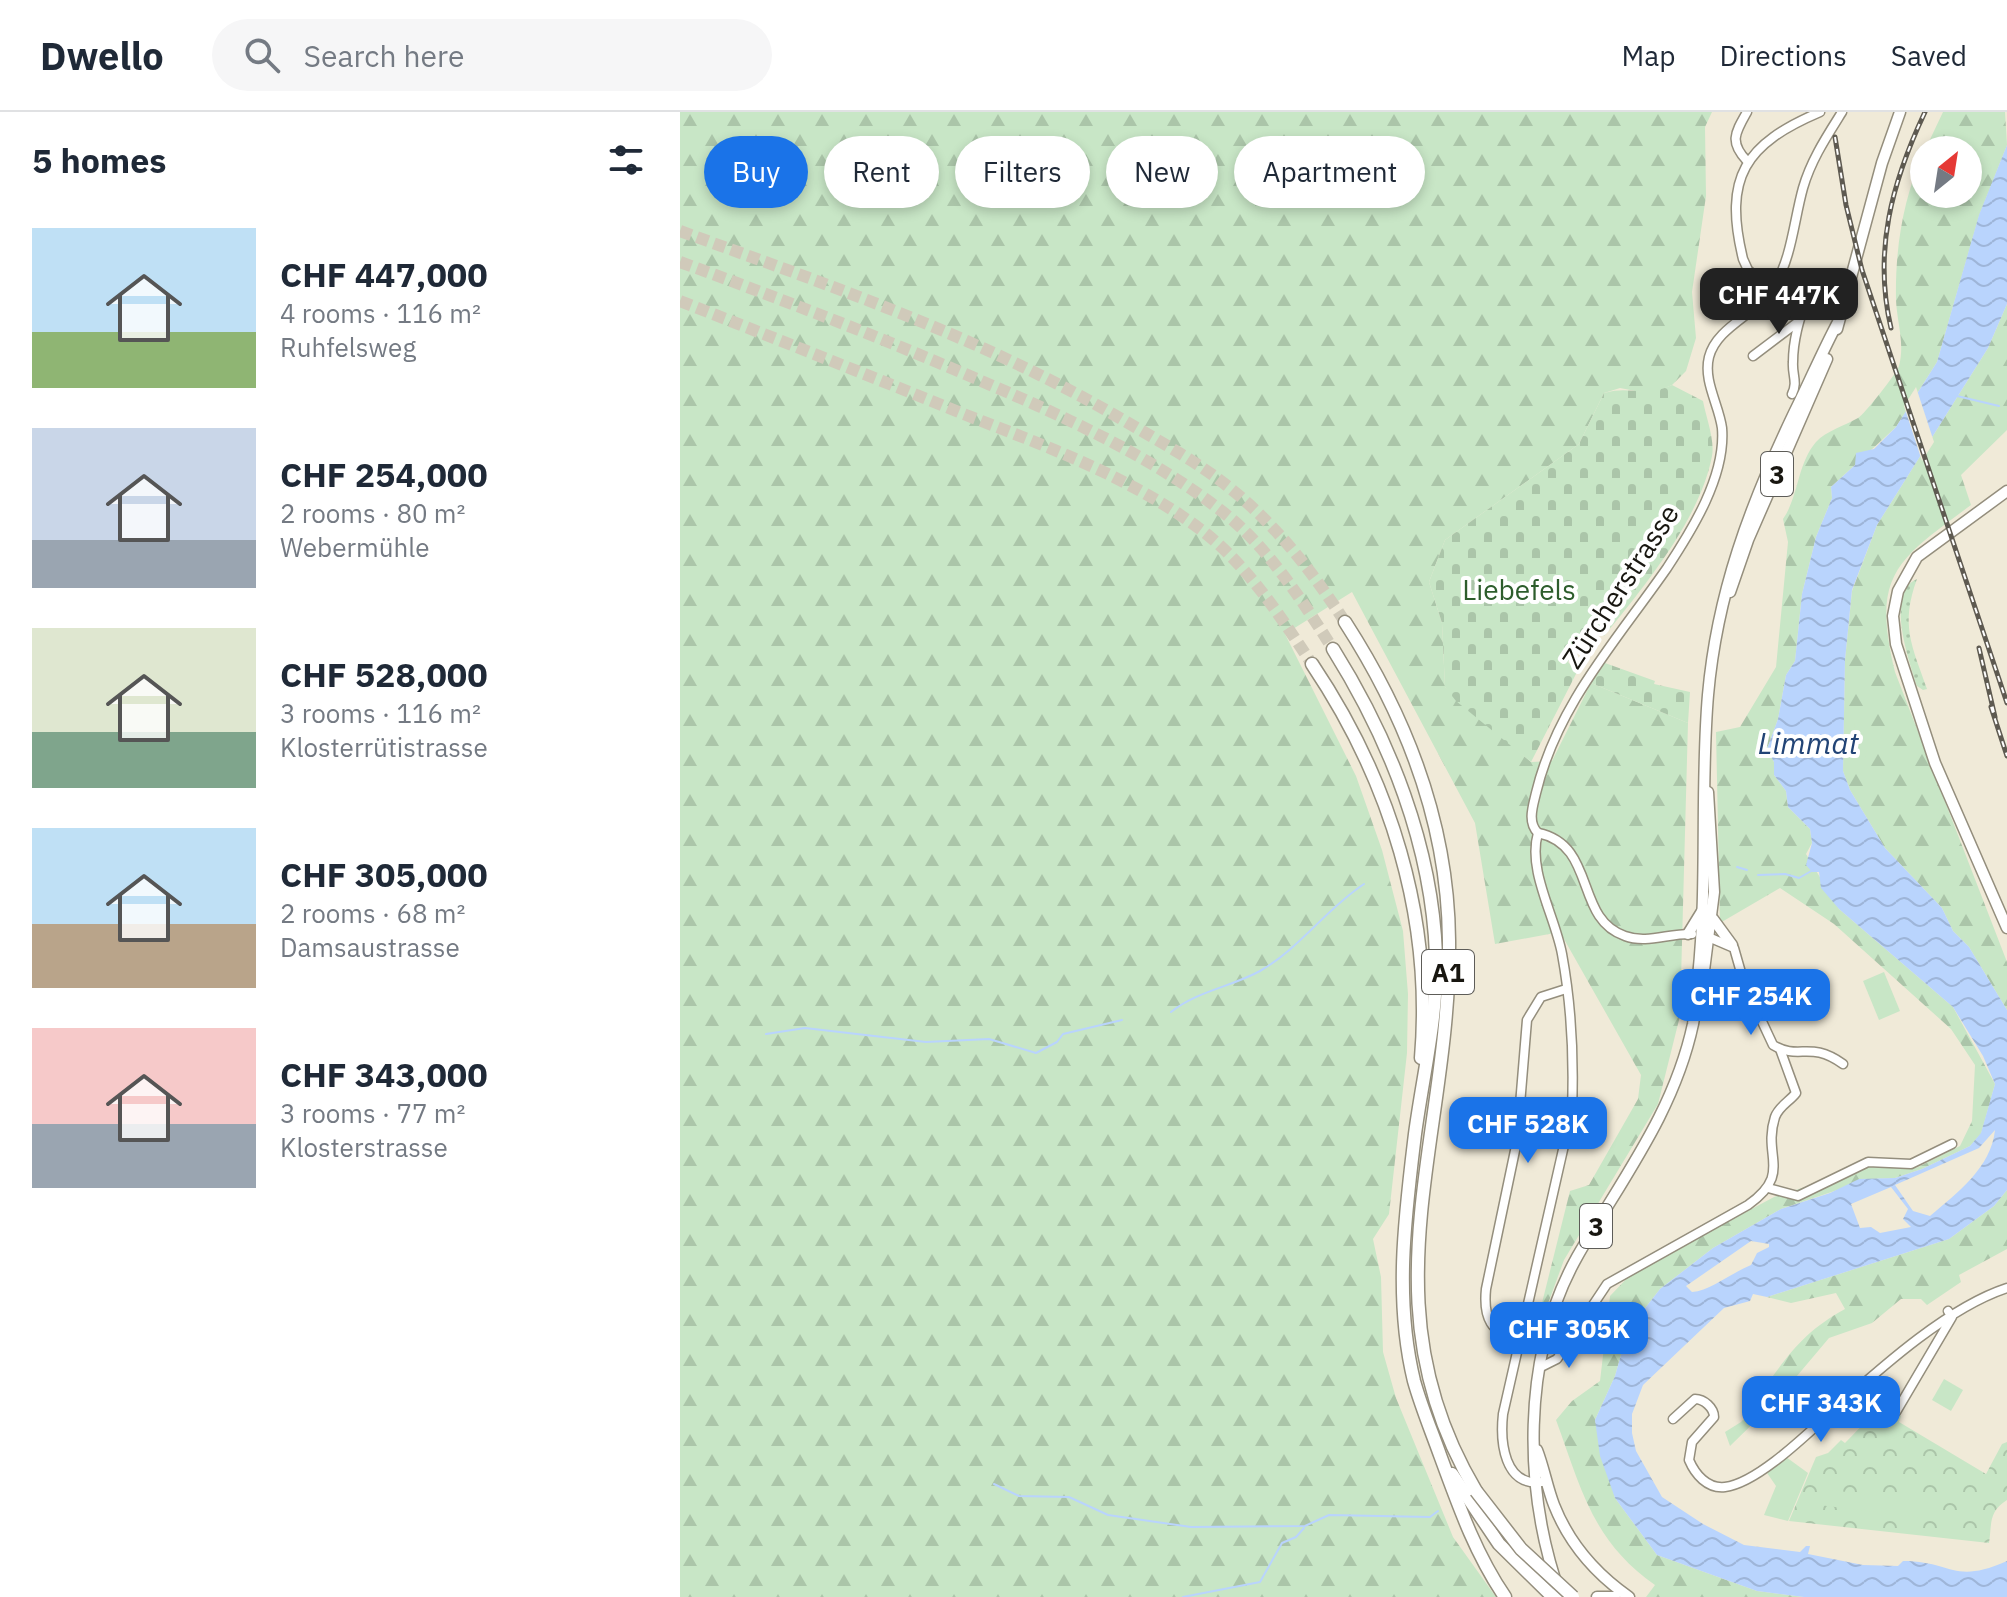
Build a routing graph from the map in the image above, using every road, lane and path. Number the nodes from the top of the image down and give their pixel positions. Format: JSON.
{"nodes":[{"id":1,"x":1747,"y":112,"type":"edge"},
{"id":2,"x":1797,"y":112,"type":"edge"},
{"id":3,"x":1820,"y":112,"type":"edge"},
{"id":4,"x":1842,"y":112,"type":"edge"},
{"id":5,"x":1900,"y":112,"type":"edge"},
{"id":6,"x":1808,"y":117,"type":"junction"},
{"id":7,"x":1747,"y":161,"type":"junction"},
{"id":8,"x":1778,"y":281,"type":"junction"},
{"id":9,"x":1772,"y":291,"type":"junction"},
{"id":10,"x":1798,"y":322,"type":"junction"},
{"id":11,"x":1753,"y":356,"type":"dead end"},
{"id":12,"x":1792,"y":394,"type":"dead end"},
{"id":13,"x":2007,"y":491,"type":"edge"},
{"id":14,"x":1345,"y":622,"type":"tunnel mouth"},
{"id":15,"x":1333,"y":649,"type":"tunnel mouth"},
{"id":16,"x":1312,"y":664,"type":"tunnel mouth"},
{"id":17,"x":1707,"y":786,"type":"junction"},
{"id":18,"x":1538,"y":833,"type":"junction"},
{"id":19,"x":1705,"y":906,"type":"junction"},
{"id":20,"x":1713,"y":919,"type":"junction"},
{"id":21,"x":2007,"y":928,"type":"edge"},
{"id":22,"x":1688,"y":934,"type":"junction"},
{"id":23,"x":1707,"y":936,"type":"junction"},
{"id":24,"x":1732,"y":945,"type":"junction"},
{"id":25,"x":1566,"y":989,"type":"junction"},
{"id":26,"x":1780,"y":1049,"type":"junction"},
{"id":27,"x":1843,"y":1064,"type":"dead end"},
{"id":28,"x":1420,"y":1099,"type":"junction"},
{"id":29,"x":1952,"y":1144,"type":"dead end"},
{"id":30,"x":1768,"y":1188,"type":"junction"},
{"id":31,"x":2007,"y":1288,"type":"edge"},
{"id":32,"x":1950,"y":1314,"type":"junction"},
{"id":33,"x":1520,"y":1342,"type":"junction"},
{"id":34,"x":1539,"y":1368,"type":"junction"},
{"id":35,"x":1896,"y":1412,"type":"dead end"},
{"id":36,"x":1673,"y":1419,"type":"dead end"},
{"id":37,"x":1536,"y":1448,"type":"junction"},
{"id":38,"x":1440,"y":1454,"type":"junction"},
{"id":39,"x":1547,"y":1481,"type":"junction"},
{"id":40,"x":1535,"y":1483,"type":"junction"},
{"id":41,"x":1505,"y":1597,"type":"edge"},
{"id":42,"x":1553,"y":1597,"type":"edge"},
{"id":43,"x":1561,"y":1597,"type":"edge"},
{"id":44,"x":1573,"y":1597,"type":"edge"},
{"id":45,"x":1597,"y":1597,"type":"edge"},
{"id":46,"x":1615,"y":1597,"type":"edge"},
{"id":47,"x":1629,"y":1597,"type":"edge"}],
"edges":[{"from":1,"to":7,"type":"street"},
{"from":2,"to":6,"type":"street"},
{"from":3,"to":6,"type":"street"},
{"from":4,"to":8,"type":"street","name":"Zürcherstrasse"},
{"from":5,"to":17,"type":"main road","number":"3"},
{"from":6,"to":7,"type":"street"},
{"from":7,"to":9,"type":"street"},
{"from":8,"to":9,"type":"street","name":"Zürcherstrasse"},
{"from":8,"to":10,"type":"street"},
{"from":9,"to":18,"type":"street","name":"Zürcherstrasse"},
{"from":10,"to":11,"type":"street"},
{"from":10,"to":12,"type":"street"},
{"from":13,"to":21,"type":"main road"},
{"from":14,"to":44,"type":"highway","number":"A1","bridge":true},
{"from":15,"to":28,"type":"highway","number":"A1"},
{"from":16,"to":28,"type":"highway","number":"A1"},
{"from":17,"to":19,"type":"main road","number":"3"},
{"from":17,"to":20,"type":"main road","number":"3"},
{"from":18,"to":22,"type":"street"},
{"from":18,"to":25,"type":"street","name":"Zürcherstrasse"},
{"from":19,"to":22,"type":"main road"},
{"from":19,"to":23,"type":"main road","number":"3"},
{"from":20,"to":23,"type":"main road","number":"3"},
{"from":20,"to":24,"type":"main road"},
{"from":22,"to":23,"type":"street"},
{"from":23,"to":24,"type":"street"},
{"from":23,"to":34,"type":"main road","number":"3"},
{"from":24,"to":26,"type":"street"},
{"from":25,"to":33,"type":"street","name":"Zürcherstrasse"},
{"from":25,"to":33,"type":"street"},
{"from":26,"to":27,"type":"street"},
{"from":26,"to":30,"type":"street"},
{"from":28,"to":38,"type":"highway","number":"A1"},
{"from":29,"to":30,"type":"street"},
{"from":30,"to":34,"type":"street"},
{"from":31,"to":32,"type":"street"},
{"from":32,"to":35,"type":"street"},
{"from":32,"to":36,"type":"street"},
{"from":33,"to":40,"type":"street","name":"Zürcherstrasse"},
{"from":34,"to":37,"type":"main road","number":"3"},
{"from":37,"to":39,"type":"main road","number":"3"},
{"from":37,"to":40,"type":"main road","number":"3"},
{"from":38,"to":41,"type":"highway"},
{"from":38,"to":42,"type":"highway","number":"A1"},
{"from":39,"to":40,"type":"street"},
{"from":39,"to":47,"type":"main road","number":"3"},
{"from":40,"to":43,"type":"main road","number":"3"},
{"from":45,"to":46,"type":"main road"}]}
